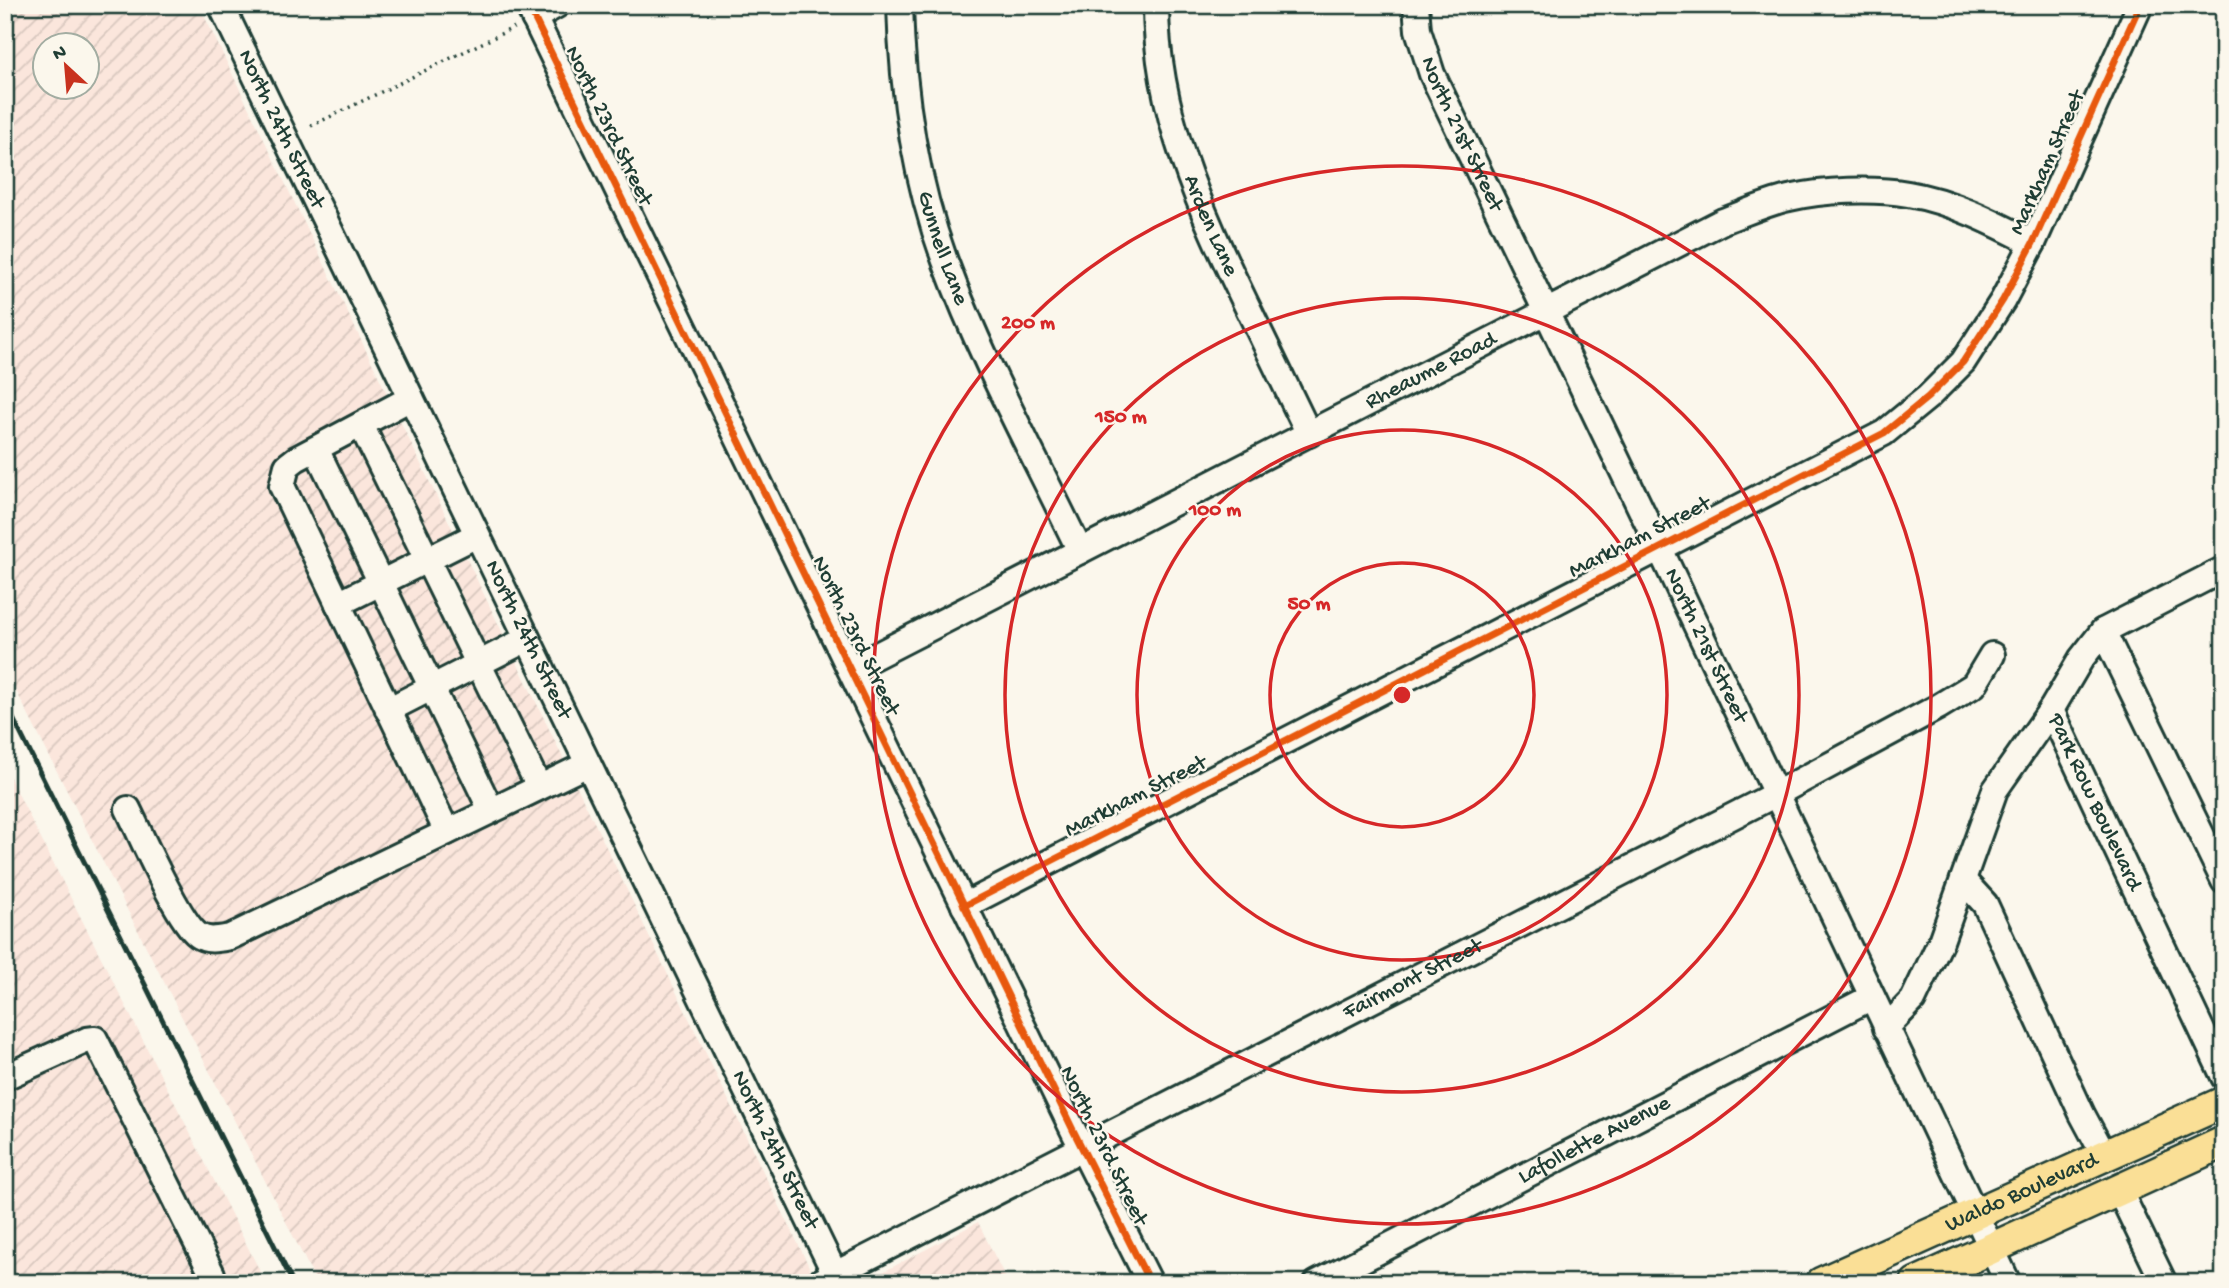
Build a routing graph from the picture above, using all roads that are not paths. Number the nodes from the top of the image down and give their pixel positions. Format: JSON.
{"nodes":[{"id":1,"x":221,"y":5,"type":"edge"},
{"id":2,"x":557,"y":5,"type":"edge"},
{"id":3,"x":900,"y":5,"type":"edge"},
{"id":4,"x":1156,"y":5,"type":"edge"},
{"id":5,"x":1416,"y":5,"type":"edge"},
{"id":6,"x":2140,"y":5,"type":"edge"},
{"id":7,"x":526,"y":17,"type":"edge"},
{"id":8,"x":2034,"y":243,"type":"junction"},
{"id":9,"x":1545,"y":313,"type":"junction"},
{"id":10,"x":411,"y":398,"type":"junction"},
{"id":11,"x":361,"y":425,"type":"junction"},
{"id":12,"x":1309,"y":433,"type":"junction"},
{"id":13,"x":316,"y":449,"type":"junction"},
{"id":14,"x":477,"y":535,"type":"junction"},
{"id":15,"x":1660,"y":550,"type":"junction"},
{"id":16,"x":1080,"y":551,"type":"junction"},
{"id":17,"x":428,"y":560,"type":"junction"},
{"id":18,"x":2224,"y":569,"type":"edge"},
{"id":19,"x":382,"y":583,"type":"junction"},
{"id":20,"x":338,"y":604,"type":"junction"},
{"id":21,"x":2103,"y":631,"type":"junction"},
{"id":22,"x":527,"y":639,"type":"junction"},
{"id":23,"x":1992,"y":655,"type":"dead end"},
{"id":24,"x":480,"y":663,"type":"junction"},
{"id":25,"x":850,"y":669,"type":"junction"},
{"id":26,"x":432,"y":688,"type":"junction"},
{"id":27,"x":388,"y":710,"type":"junction"},
{"id":28,"x":2051,"y":710,"type":"junction"},
{"id":29,"x":588,"y":764,"type":"junction"},
{"id":30,"x":539,"y":787,"type":"junction"},
{"id":31,"x":1776,"y":794,"type":"junction"},
{"id":32,"x":128,"y":809,"type":"dead end"},
{"id":33,"x":491,"y":810,"type":"junction"},
{"id":34,"x":447,"y":832,"type":"junction"},
{"id":35,"x":1963,"y":880,"type":"junction"},
{"id":36,"x":2224,"y":881,"type":"edge"},
{"id":37,"x":964,"y":906,"type":"junction"},
{"id":38,"x":1872,"y":997,"type":"junction"},
{"id":39,"x":1886,"y":1028,"type":"junction"},
{"id":40,"x":5,"y":1077,"type":"edge"},
{"id":41,"x":2224,"y":1077,"type":"edge"},
{"id":42,"x":2224,"y":1101,"type":"edge"},
{"id":43,"x":2224,"y":1142,"type":"edge"},
{"id":44,"x":1082,"y":1149,"type":"junction"},
{"id":45,"x":2104,"y":1155,"type":"junction"},
{"id":46,"x":2119,"y":1190,"type":"junction"},
{"id":47,"x":1975,"y":1213,"type":"junction"},
{"id":48,"x":1991,"y":1249,"type":"junction"},
{"id":49,"x":826,"y":1278,"type":"edge"},
{"id":50,"x":203,"y":1283,"type":"edge"},
{"id":51,"x":1150,"y":1283,"type":"edge"},
{"id":52,"x":1317,"y":1283,"type":"edge"},
{"id":53,"x":1821,"y":1283,"type":"edge"},
{"id":54,"x":1916,"y":1283,"type":"edge"},
{"id":55,"x":2008,"y":1283,"type":"edge"},
{"id":56,"x":2164,"y":1283,"type":"edge"}],
"edges":[{"from":1,"to":10,"type":"street","name":"North 24th Street"},
{"from":2,"to":7,"type":"street"},
{"from":3,"to":16,"type":"street","name":"Gunnell Lane"},
{"from":4,"to":12,"type":"street","name":"Arden Lane"},
{"from":5,"to":9,"type":"street","name":"North 21st Street"},
{"from":6,"to":8,"type":"street","name":"Markham Street"},
{"from":7,"to":25,"type":"street","name":"North 23rd Street"},
{"from":8,"to":9,"type":"street","name":"Rheaume Road"},
{"from":8,"to":15,"type":"street","name":"Markham Street"},
{"from":9,"to":12,"type":"street","name":"Rheaume Road"},
{"from":9,"to":15,"type":"street","name":"North 21st Street"},
{"from":10,"to":11,"type":"street"},
{"from":10,"to":14,"type":"street","name":"North 24th Street"},
{"from":11,"to":13,"type":"street"},
{"from":11,"to":17,"type":"street"},
{"from":12,"to":16,"type":"street","name":"Rheaume Road"},
{"from":13,"to":19,"type":"street"},
{"from":13,"to":20,"type":"street"},
{"from":14,"to":17,"type":"street"},
{"from":14,"to":22,"type":"street","name":"North 24th Street"},
{"from":15,"to":31,"type":"street","name":"North 21st Street"},
{"from":15,"to":37,"type":"street","name":"Markham Street"},
{"from":16,"to":25,"type":"street","name":"Rheaume Road"},
{"from":17,"to":19,"type":"street"},
{"from":17,"to":24,"type":"street"},
{"from":18,"to":21,"type":"street"},
{"from":19,"to":20,"type":"street"},
{"from":19,"to":26,"type":"street"},
{"from":20,"to":27,"type":"street"},
{"from":21,"to":28,"type":"street","name":"Park Row Boulevard"},
{"from":21,"to":36,"type":"street"},
{"from":22,"to":24,"type":"street"},
{"from":22,"to":29,"type":"street","name":"North 24th Street"},
{"from":23,"to":31,"type":"street","name":"Fairmont Street"},
{"from":24,"to":26,"type":"street"},
{"from":24,"to":30,"type":"street"},
{"from":25,"to":37,"type":"street","name":"North 23rd Street"},
{"from":26,"to":27,"type":"street"},
{"from":26,"to":33,"type":"street"},
{"from":27,"to":34,"type":"street"},
{"from":28,"to":35,"type":"street"},
{"from":28,"to":41,"type":"street","name":"Park Row Boulevard"},
{"from":29,"to":30,"type":"street"},
{"from":29,"to":49,"type":"street","name":"North 24th Street"},
{"from":30,"to":33,"type":"street"},
{"from":31,"to":38,"type":"street","name":"North 21st Street"},
{"from":31,"to":44,"type":"street","name":"Fairmont Street"},
{"from":32,"to":34,"type":"street"},
{"from":33,"to":34,"type":"street"},
{"from":35,"to":39,"type":"street"},
{"from":35,"to":45,"type":"street"},
{"from":37,"to":44,"type":"street","name":"North 23rd Street"},
{"from":38,"to":39,"type":"street","name":"North 21st Street"},
{"from":38,"to":52,"type":"street","name":"Lafollette Avenue"},
{"from":39,"to":47,"type":"street","name":"North 21st Street"},
{"from":40,"to":50,"type":"street"},
{"from":42,"to":45,"type":"main road","name":"Waldo Boulevard"},
{"from":43,"to":46,"type":"main road","name":"Waldo Boulevard"},
{"from":44,"to":49,"type":"street","name":"Fairmont Street"},
{"from":44,"to":51,"type":"street","name":"North 23rd Street"},
{"from":45,"to":47,"type":"main road","name":"Waldo Boulevard"},
{"from":46,"to":48,"type":"main road","name":"Waldo Boulevard"},
{"from":46,"to":56,"type":"street"},
{"from":47,"to":48,"type":"street","name":"North 21st Street"},
{"from":47,"to":53,"type":"main road","name":"Waldo Boulevard"},
{"from":48,"to":54,"type":"main road","name":"Waldo Boulevard"},
{"from":48,"to":55,"type":"street","name":"North 21st Street"}]}
